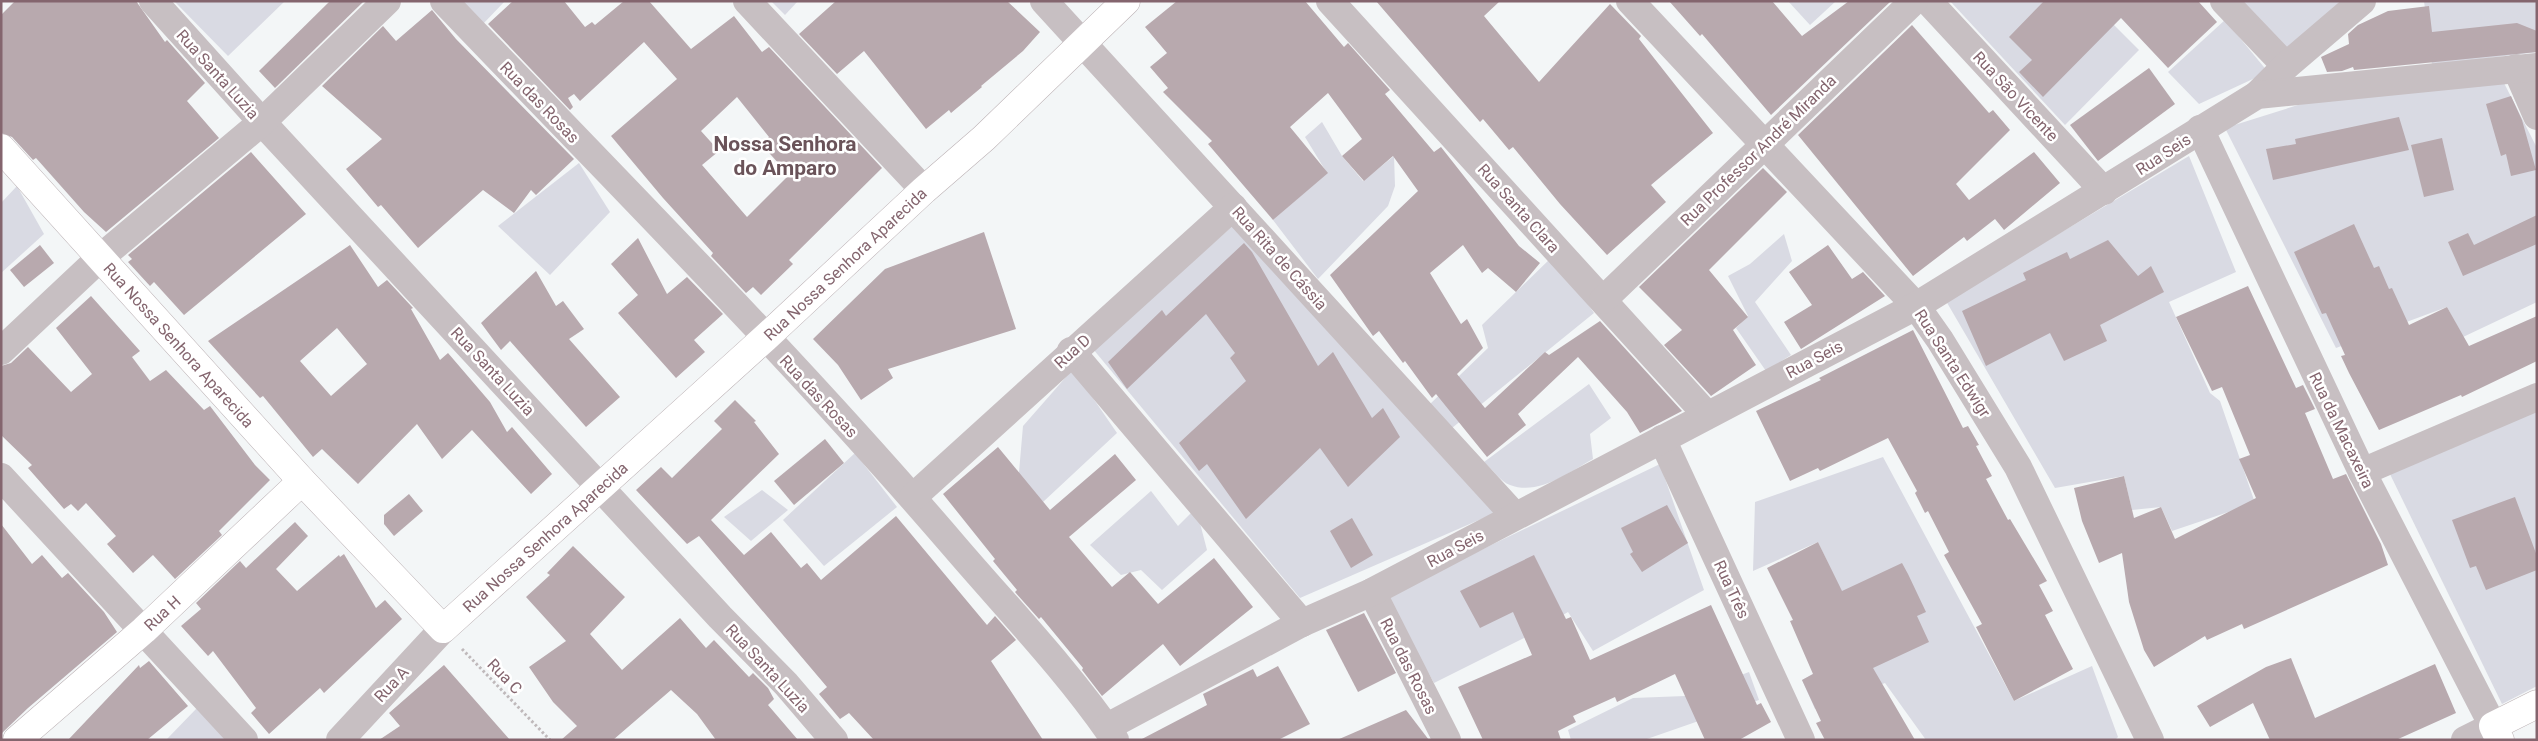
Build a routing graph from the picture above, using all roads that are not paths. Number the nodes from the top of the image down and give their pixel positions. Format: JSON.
{"nodes":[{"id":1,"x":153,"y":1,"type":"edge"},
{"id":2,"x":387,"y":1,"type":"edge"},
{"id":3,"x":444,"y":1,"type":"edge"},
{"id":4,"x":747,"y":1,"type":"edge"},
{"id":5,"x":1044,"y":1,"type":"edge"},
{"id":6,"x":1126,"y":1,"type":"edge"},
{"id":7,"x":1330,"y":1,"type":"edge"},
{"id":8,"x":1630,"y":1,"type":"edge"},
{"id":9,"x":1914,"y":1,"type":"edge"},
{"id":10,"x":1928,"y":1,"type":"edge"},
{"id":11,"x":2224,"y":1,"type":"edge"},
{"id":12,"x":2362,"y":1,"type":"edge"},
{"id":13,"x":1083,"y":44,"type":"junction"},
{"id":14,"x":2286,"y":66,"type":"junction"},
{"id":15,"x":2526,"y":68,"type":"edge"},
{"id":16,"x":2257,"y":95,"type":"junction"},
{"id":17,"x":2537,"y":116,"type":"edge"},
{"id":18,"x":262,"y":122,"type":"junction"},
{"id":19,"x":2200,"y":129,"type":"junction"},
{"id":20,"x":1764,"y":144,"type":"junction"},
{"id":21,"x":1,"y":148,"type":"edge"},
{"id":22,"x":924,"y":190,"type":"junction"},
{"id":23,"x":2104,"y":191,"type":"junction"},
{"id":24,"x":1233,"y":207,"type":"junction"},
{"id":25,"x":100,"y":258,"type":"junction"},
{"id":26,"x":1603,"y":300,"type":"junction"},
{"id":27,"x":1916,"y":306,"type":"junction"},
{"id":28,"x":765,"y":338,"type":"junction"},
{"id":29,"x":1,"y":351,"type":"edge"},
{"id":30,"x":1071,"y":351,"type":"junction"},
{"id":31,"x":2537,"y":397,"type":"edge"},
{"id":32,"x":1707,"y":415,"type":"junction"},
{"id":33,"x":1662,"y":438,"type":"junction"},
{"id":34,"x":2362,"y":472,"type":"junction"},
{"id":35,"x":1,"y":478,"type":"edge"},
{"id":36,"x":302,"y":481,"type":"junction"},
{"id":37,"x":601,"y":487,"type":"junction"},
{"id":38,"x":912,"y":497,"type":"junction"},
{"id":39,"x":1516,"y":516,"type":"junction"},
{"id":40,"x":1372,"y":592,"type":"junction"},
{"id":41,"x":1302,"y":623,"type":"junction"},
{"id":42,"x":443,"y":629,"type":"junction"},
{"id":43,"x":144,"y":630,"type":"junction"},
{"id":44,"x":2537,"y":704,"type":"edge"},
{"id":45,"x":2496,"y":733,"type":"edge"},
{"id":46,"x":1111,"y":734,"type":"edge"},
{"id":47,"x":17,"y":740,"type":"edge"},
{"id":48,"x":244,"y":740,"type":"edge"},
{"id":49,"x":340,"y":740,"type":"edge"},
{"id":50,"x":834,"y":740,"type":"edge"},
{"id":51,"x":1447,"y":740,"type":"edge"},
{"id":52,"x":1801,"y":740,"type":"edge"},
{"id":53,"x":2150,"y":740,"type":"edge"},
{"id":54,"x":2465,"y":740,"type":"edge"}],
"edges":[{"from":1,"to":18,"type":"street","name":"Rua Santa Luzia"},
{"from":2,"to":18,"type":"street"},
{"from":3,"to":28,"type":"street","name":"Rua das Rosas"},
{"from":4,"to":22,"type":"street"},
{"from":5,"to":13,"type":"street","name":"Rua Rita de Cássia"},
{"from":6,"to":13,"type":"main road","name":"Rua Nossa Senhora Aparecida"},
{"from":7,"to":26,"type":"street","name":"Rua Santa Clara"},
{"from":8,"to":20,"type":"street","name":"Rua Santa Edwigr"},
{"from":9,"to":20,"type":"street","name":"Rua Professor André Miranda"},
{"from":10,"to":23,"type":"street","name":"Rua São Vicente"},
{"from":11,"to":14,"type":"street"},
{"from":12,"to":14,"type":"street"},
{"from":13,"to":22,"type":"main road","name":"Rua Nossa Senhora Aparecida"},
{"from":13,"to":24,"type":"street","name":"Rua Rita de Cássia"},
{"from":14,"to":16,"type":"street"},
{"from":15,"to":16,"type":"street","name":"Rua Seis"},
{"from":15,"to":17,"type":"street"},
{"from":16,"to":19,"type":"street","name":"Rua Seis"},
{"from":18,"to":25,"type":"street"},
{"from":18,"to":37,"type":"street","name":"Rua Santa Luzia"},
{"from":19,"to":23,"type":"street","name":"Rua Seis"},
{"from":19,"to":34,"type":"street","name":"Rua da Macaxeira"},
{"from":20,"to":26,"type":"street","name":"Rua Professor André Miranda"},
{"from":20,"to":27,"type":"street","name":"Rua Santa Edwigr"},
{"from":21,"to":25,"type":"main road","name":"Rua Nossa Senhora Aparecida"},
{"from":22,"to":28,"type":"main road","name":"Rua Nossa Senhora Aparecida"},
{"from":23,"to":27,"type":"street","name":"Rua Seis"},
{"from":24,"to":30,"type":"street","name":"Rua D"},
{"from":24,"to":39,"type":"street","name":"Rua Rita de Cássia"},
{"from":25,"to":29,"type":"street"},
{"from":25,"to":36,"type":"main road","name":"Rua Nossa Senhora Aparecida"},
{"from":26,"to":32,"type":"street","name":"Rua Santa Clara"},
{"from":27,"to":32,"type":"street","name":"Rua Seis"},
{"from":27,"to":53,"type":"street","name":"Rua Santa Edwigr"},
{"from":28,"to":37,"type":"main road","name":"Rua Nossa Senhora Aparecida"},
{"from":28,"to":38,"type":"street","name":"Rua das Rosas"},
{"from":30,"to":38,"type":"street","name":"Rua D"},
{"from":30,"to":41,"type":"street"},
{"from":31,"to":34,"type":"street"},
{"from":32,"to":33,"type":"street","name":"Rua Seis"},
{"from":33,"to":39,"type":"street","name":"Rua Seis"},
{"from":33,"to":52,"type":"street","name":"Rua Três"},
{"from":34,"to":45,"type":"street","name":"Rua da Macaxeira"},
{"from":35,"to":43,"type":"street"},
{"from":36,"to":42,"type":"main road","name":"Rua Nossa Senhora Aparecida"},
{"from":36,"to":43,"type":"main road","name":"Rua H"},
{"from":37,"to":42,"type":"main road","name":"Rua Nossa Senhora Aparecida"},
{"from":37,"to":50,"type":"street","name":"Rua Santa Luzia"},
{"from":38,"to":46,"type":"street","name":"Rua das Rosas"},
{"from":39,"to":40,"type":"street","name":"Rua Seis"},
{"from":40,"to":41,"type":"street","name":"Rua Seis"},
{"from":40,"to":51,"type":"street","name":"Rua das Rosas"},
{"from":41,"to":46,"type":"street","name":"Rua Seis"},
{"from":42,"to":49,"type":"street","name":"Rua A"},
{"from":43,"to":47,"type":"main road","name":"Rua H"},
{"from":43,"to":48,"type":"street"},
{"from":44,"to":45,"type":"main road"},
{"from":45,"to":54,"type":"street"}]}
